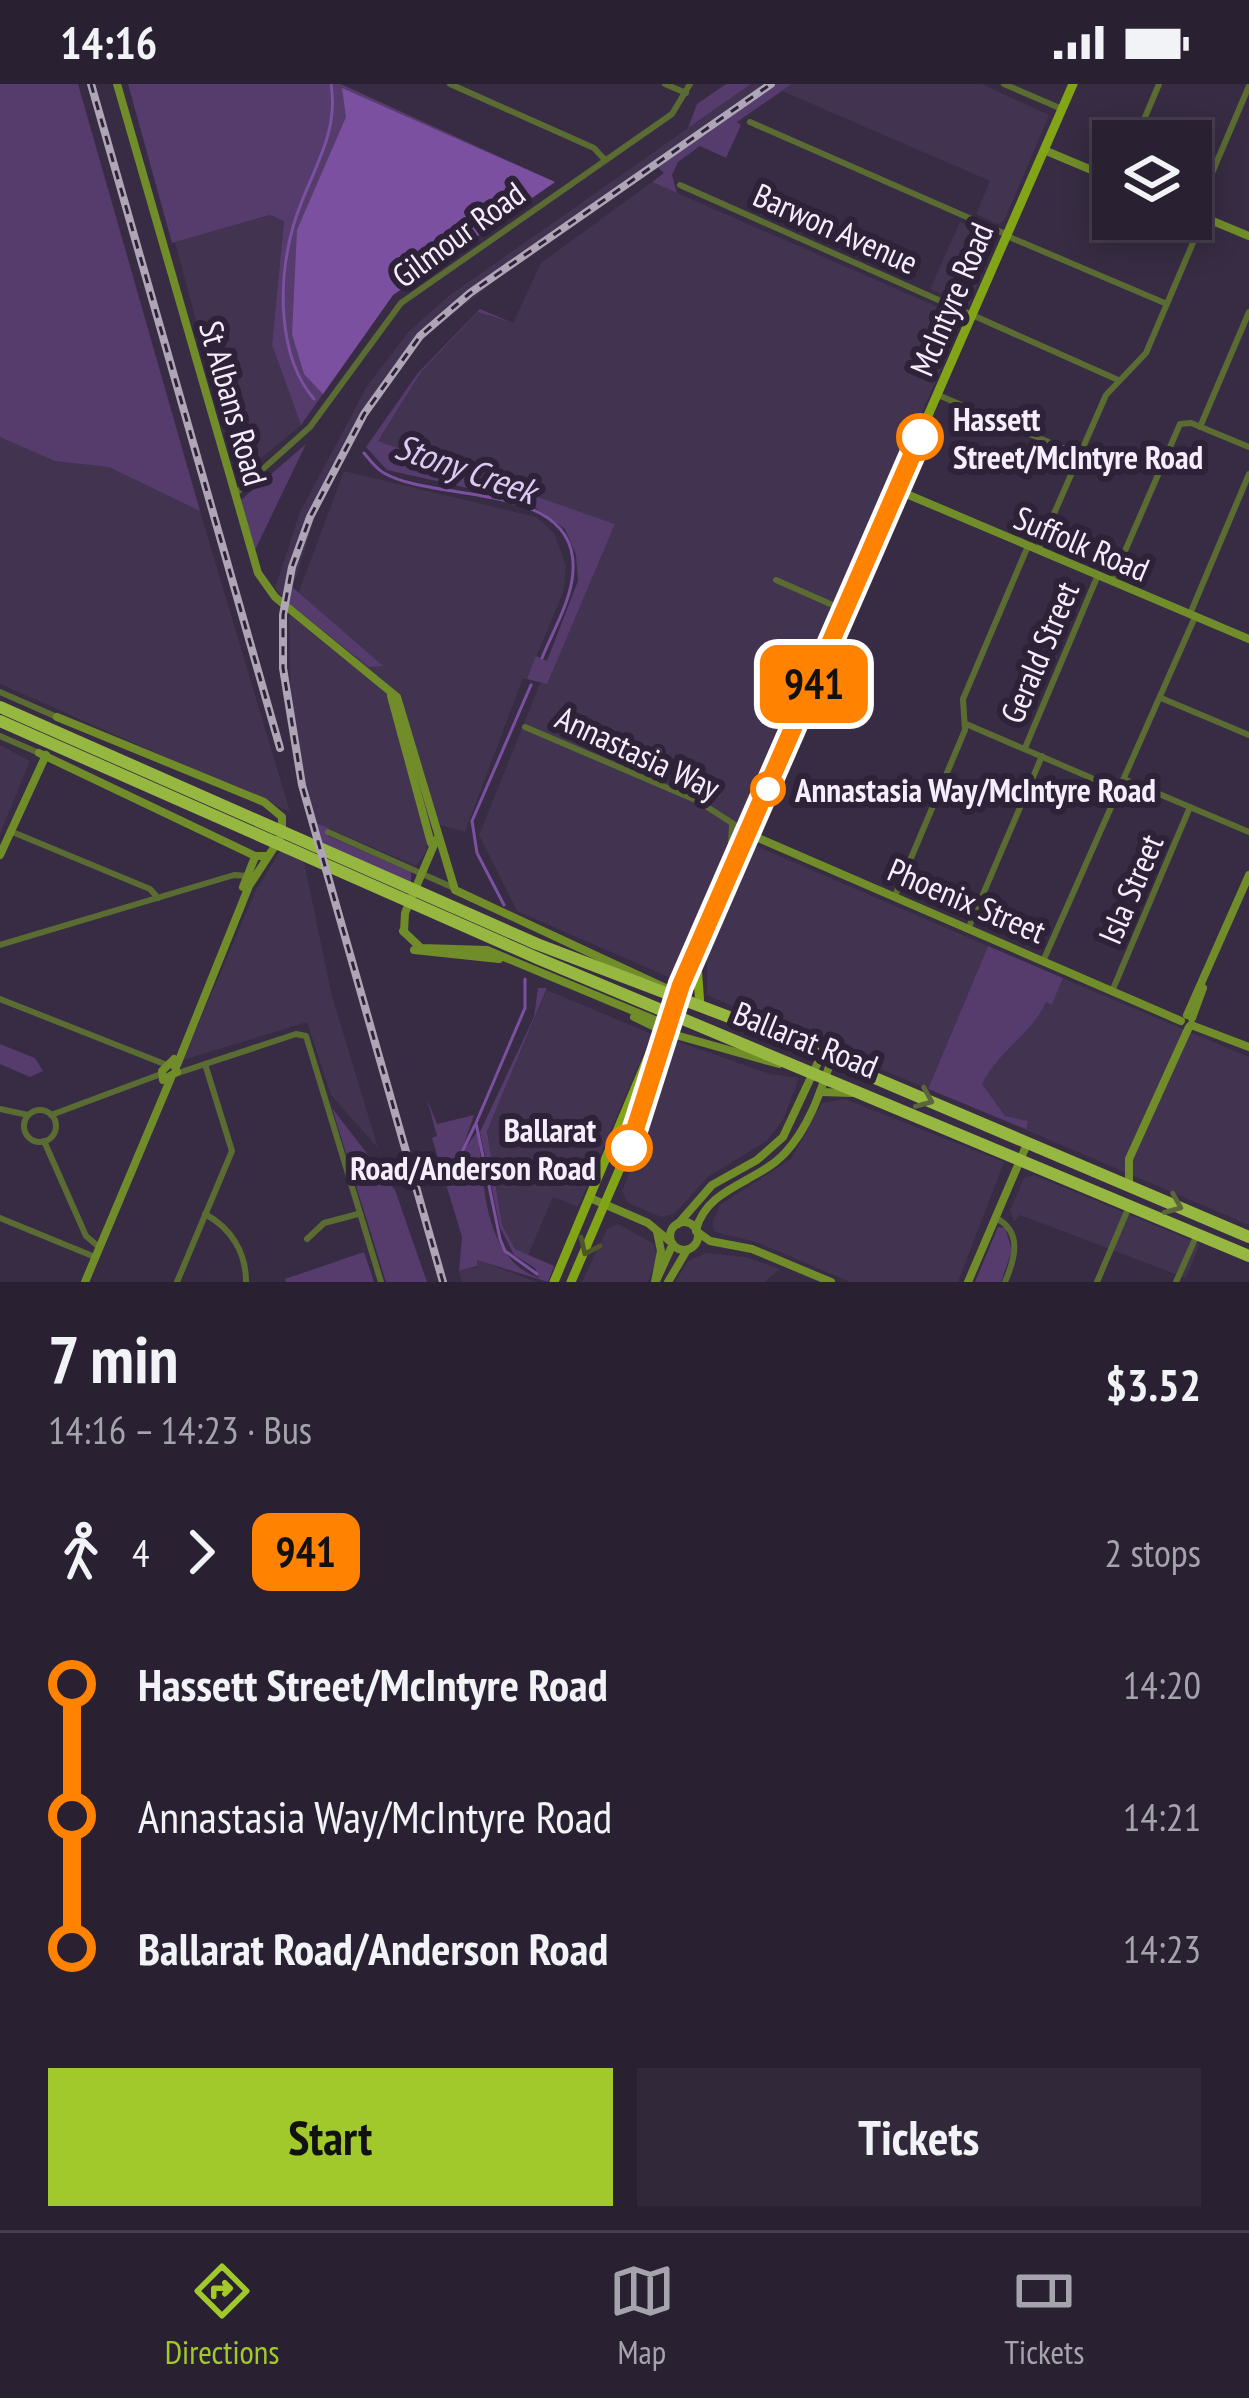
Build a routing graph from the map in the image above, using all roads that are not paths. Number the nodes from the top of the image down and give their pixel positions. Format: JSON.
{"nodes":[{"id":1,"x":117,"y":84,"type":"edge"},
{"id":2,"x":450,"y":84,"type":"edge"},
{"id":3,"x":665,"y":84,"type":"edge"},
{"id":4,"x":690,"y":84,"type":"edge"},
{"id":5,"x":1004,"y":84,"type":"edge"},
{"id":6,"x":1073,"y":84,"type":"edge"},
{"id":7,"x":1159,"y":84,"type":"edge"},
{"id":8,"x":1249,"y":86,"type":"edge"},
{"id":9,"x":686,"y":93,"type":"junction"},
{"id":10,"x":1062,"y":110,"type":"junction"},
{"id":11,"x":1144,"y":120,"type":"edge"},
{"id":12,"x":750,"y":122,"type":"dead end"},
{"id":13,"x":1044,"y":150,"type":"junction"},
{"id":14,"x":605,"y":160,"type":"junction"},
{"id":15,"x":1092,"y":170,"type":"edge"},
{"id":16,"x":1212,"y":177,"type":"edge"},
{"id":17,"x":680,"y":185,"type":"dead end"},
{"id":18,"x":1212,"y":220,"type":"edge"},
{"id":19,"x":1008,"y":235,"type":"junction"},
{"id":20,"x":1249,"y":236,"type":"edge"},
{"id":21,"x":1188,"y":240,"type":"edge"},
{"id":22,"x":1167,"y":304,"type":"junction"},
{"id":23,"x":1249,"y":311,"type":"edge"},
{"id":24,"x":973,"y":315,"type":"junction"},
{"id":25,"x":1116,"y":380,"type":"junction"},
{"id":26,"x":938,"y":395,"type":"junction"},
{"id":27,"x":1200,"y":427,"type":"junction"},
{"id":28,"x":1249,"y":447,"type":"edge"},
{"id":29,"x":1079,"y":455,"type":"junction"},
{"id":30,"x":1249,"y":474,"type":"edge"},
{"id":31,"x":897,"y":490,"type":"junction"},
{"id":32,"x":235,"y":494,"type":"junction"},
{"id":33,"x":1033,"y":548,"type":"junction"},
{"id":34,"x":1098,"y":575,"type":"junction"},
{"id":35,"x":776,"y":580,"type":"dead end"},
{"id":36,"x":1112,"y":581,"type":"junction"},
{"id":37,"x":845,"y":610,"type":"junction"},
{"id":38,"x":1193,"y":615,"type":"junction"},
{"id":39,"x":1249,"y":639,"type":"edge"},
{"id":40,"x":0,"y":692,"type":"edge"},
{"id":41,"x":1161,"y":698,"type":"junction"},
{"id":42,"x":0,"y":707,"type":"edge"},
{"id":43,"x":0,"y":721,"type":"edge"},
{"id":44,"x":966,"y":724,"type":"junction"},
{"id":45,"x":525,"y":727,"type":"dead end"},
{"id":46,"x":1249,"y":735,"type":"edge"},
{"id":47,"x":0,"y":736,"type":"edge"},
{"id":48,"x":48,"y":740,"type":"junction"},
{"id":49,"x":1024,"y":748,"type":"junction"},
{"id":50,"x":1042,"y":755,"type":"junction"},
{"id":51,"x":1126,"y":780,"type":"junction"},
{"id":52,"x":422,"y":789,"type":"junction"},
{"id":53,"x":1117,"y":789,"type":"junction"},
{"id":54,"x":1190,"y":807,"type":"junction"},
{"id":55,"x":730,"y":823,"type":"junction"},
{"id":56,"x":10,"y":831,"type":"junction"},
{"id":57,"x":328,"y":832,"type":"dead end"},
{"id":58,"x":437,"y":832,"type":"junction"},
{"id":59,"x":1249,"y":832,"type":"edge"},
{"id":60,"x":749,"y":834,"type":"junction"},
{"id":61,"x":0,"y":855,"type":"edge"},
{"id":62,"x":430,"y":855,"type":"junction"},
{"id":63,"x":260,"y":860,"type":"junction"},
{"id":64,"x":422,"y":873,"type":"junction"},
{"id":65,"x":1249,"y":875,"type":"edge"},
{"id":66,"x":247,"y":882,"type":"junction"},
{"id":67,"x":454,"y":888,"type":"junction"},
{"id":68,"x":725,"y":888,"type":"junction"},
{"id":69,"x":895,"y":896,"type":"junction"},
{"id":70,"x":158,"y":898,"type":"junction"},
{"id":71,"x":422,"y":901,"type":"junction"},
{"id":72,"x":968,"y":927,"type":"junction"},
{"id":73,"x":0,"y":945,"type":"edge"},
{"id":74,"x":696,"y":951,"type":"junction"},
{"id":75,"x":1044,"y":959,"type":"junction"},
{"id":76,"x":1113,"y":989,"type":"junction"},
{"id":77,"x":598,"y":992,"type":"junction"},
{"id":78,"x":677,"y":998,"type":"junction"},
{"id":79,"x":0,"y":1000,"type":"edge"},
{"id":80,"x":700,"y":1006,"type":"junction"},
{"id":81,"x":1187,"y":1020,"type":"junction"},
{"id":82,"x":667,"y":1023,"type":"junction"},
{"id":83,"x":1249,"y":1047,"type":"edge"},
{"id":84,"x":826,"y":1057,"type":"junction"},
{"id":85,"x":205,"y":1064,"type":"junction"},
{"id":86,"x":815,"y":1071,"type":"junction"},
{"id":87,"x":169,"y":1072,"type":"junction"},
{"id":88,"x":820,"y":1092,"type":"junction"},
{"id":89,"x":871,"y":1094,"type":"junction"},
{"id":90,"x":4,"y":1110,"type":"edge"},
{"id":91,"x":72,"y":1112,"type":"junction"},
{"id":92,"x":51,"y":1115,"type":"junction"},
{"id":93,"x":26,"y":1119,"type":"junction"},
{"id":94,"x":55,"y":1125,"type":"junction"},
{"id":95,"x":47,"y":1139,"type":"junction"},
{"id":96,"x":1027,"y":1143,"type":"junction"},
{"id":97,"x":1020,"y":1160,"type":"junction"},
{"id":98,"x":1129,"y":1160,"type":"junction"},
{"id":99,"x":1088,"y":1168,"type":"junction"},
{"id":100,"x":1107,"y":1176,"type":"junction"},
{"id":101,"x":1075,"y":1183,"type":"junction"},
{"id":102,"x":1130,"y":1186,"type":"junction"},
{"id":103,"x":590,"y":1198,"type":"junction"},
{"id":104,"x":606,"y":1205,"type":"junction"},
{"id":105,"x":1129,"y":1206,"type":"junction"},
{"id":106,"x":205,"y":1214,"type":"junction"},
{"id":107,"x":358,"y":1214,"type":"junction"},
{"id":108,"x":0,"y":1218,"type":"edge"},
{"id":109,"x":996,"y":1218,"type":"junction"},
{"id":110,"x":648,"y":1223,"type":"junction"},
{"id":111,"x":677,"y":1224,"type":"junction"},
{"id":112,"x":696,"y":1231,"type":"junction"},
{"id":113,"x":657,"y":1232,"type":"junction"},
{"id":114,"x":1197,"y":1234,"type":"junction"},
{"id":115,"x":1249,"y":1237,"type":"edge"},
{"id":116,"x":307,"y":1239,"type":"dead end"},
{"id":117,"x":672,"y":1243,"type":"junction"},
{"id":118,"x":727,"y":1245,"type":"junction"},
{"id":119,"x":689,"y":1249,"type":"junction"},
{"id":120,"x":97,"y":1252,"type":"junction"},
{"id":121,"x":1249,"y":1256,"type":"edge"},
{"id":122,"x":85,"y":1282,"type":"edge"},
{"id":123,"x":177,"y":1282,"type":"edge"},
{"id":124,"x":246,"y":1282,"type":"edge"},
{"id":125,"x":381,"y":1282,"type":"edge"},
{"id":126,"x":554,"y":1282,"type":"edge"},
{"id":127,"x":571,"y":1282,"type":"edge"},
{"id":128,"x":655,"y":1282,"type":"edge"},
{"id":129,"x":668,"y":1282,"type":"edge"},
{"id":130,"x":831,"y":1282,"type":"edge"},
{"id":131,"x":968,"y":1282,"type":"edge"},
{"id":132,"x":1005,"y":1282,"type":"edge"},
{"id":133,"x":1097,"y":1282,"type":"edge"},
{"id":134,"x":1176,"y":1282,"type":"edge"}],
"edges":[{"from":1,"to":32,"type":"street","name":"St Albans Road"},
{"from":2,"to":14,"type":"street"},
{"from":3,"to":9,"type":"street"},
{"from":4,"to":9,"type":"street"},
{"from":5,"to":10,"type":"street"},
{"from":6,"to":10,"type":"main road","name":"McIntyre Road"},
{"from":7,"to":11,"type":"street"},
{"from":8,"to":16,"type":"street"},
{"from":9,"to":14,"type":"street","name":"Gilmour Road"},
{"from":10,"to":13,"type":"main road","name":"McIntyre Road"},
{"from":12,"to":19,"type":"street"},
{"from":13,"to":15,"type":"street"},
{"from":13,"to":19,"type":"main road","name":"McIntyre Road"},
{"from":14,"to":32,"type":"street","name":"Gilmour Road"},
{"from":17,"to":24,"type":"street","name":"Barwon Avenue"},
{"from":18,"to":20,"type":"street"},
{"from":19,"to":22,"type":"street"},
{"from":19,"to":24,"type":"main road","name":"McIntyre Road"},
{"from":21,"to":22,"type":"street"},
{"from":22,"to":25,"type":"street"},
{"from":23,"to":27,"type":"street"},
{"from":24,"to":25,"type":"street","name":"Barwon Avenue"},
{"from":24,"to":26,"type":"main road","name":"McIntyre Road"},
{"from":25,"to":29,"type":"street"},
{"from":26,"to":29,"type":"street"},
{"from":26,"to":31,"type":"main road","name":"McIntyre Road"},
{"from":27,"to":28,"type":"street"},
{"from":27,"to":36,"type":"street"},
{"from":29,"to":33,"type":"street"},
{"from":30,"to":38,"type":"street"},
{"from":31,"to":33,"type":"street","name":"Suffolk Road"},
{"from":31,"to":37,"type":"main road","name":"McIntyre Road"},
{"from":32,"to":52,"type":"street","name":"St Albans Road"},
{"from":33,"to":34,"type":"street","name":"Suffolk Road"},
{"from":33,"to":44,"type":"street"},
{"from":34,"to":36,"type":"street","name":"Suffolk Road"},
{"from":34,"to":49,"type":"street","name":"Gerald Street"},
{"from":35,"to":37,"type":"street"},
{"from":36,"to":38,"type":"street","name":"Suffolk Road"},
{"from":37,"to":60,"type":"main road","name":"McIntyre Road"},
{"from":38,"to":39,"type":"street","name":"Suffolk Road"},
{"from":38,"to":41,"type":"street"},
{"from":40,"to":48,"type":"street","name":"Ballarat Road"},
{"from":41,"to":46,"type":"street"},
{"from":41,"to":51,"type":"street"},
{"from":42,"to":48,"type":"highway","name":"Ballarat Road"},
{"from":43,"to":48,"type":"highway","name":"Ballarat Road"},
{"from":44,"to":49,"type":"street"},
{"from":44,"to":69,"type":"street"},
{"from":45,"to":55,"type":"street","name":"Annastasia Way"},
{"from":47,"to":48,"type":"street","name":"Ballarat Road"},
{"from":48,"to":56,"type":"street"},
{"from":48,"to":63,"type":"street","name":"Ballarat Road"},
{"from":48,"to":63,"type":"street","name":"Ballarat Road"},
{"from":48,"to":71,"type":"highway","name":"Ballarat Road"},
{"from":49,"to":50,"type":"street"},
{"from":50,"to":53,"type":"street"},
{"from":50,"to":72,"type":"street"},
{"from":51,"to":53,"type":"street"},
{"from":51,"to":54,"type":"street"},
{"from":52,"to":58,"type":"street","name":"St Albans Road"},
{"from":52,"to":62,"type":"street","name":"St Albans Road"},
{"from":53,"to":75,"type":"street"},
{"from":54,"to":59,"type":"street"},
{"from":54,"to":76,"type":"street","name":"Isla Street"},
{"from":55,"to":60,"type":"street","name":"Annastasia Way"},
{"from":55,"to":68,"type":"street","name":"Annastasia Way"},
{"from":56,"to":61,"type":"street"},
{"from":56,"to":70,"type":"street"},
{"from":57,"to":64,"type":"street"},
{"from":58,"to":62,"type":"street"},
{"from":58,"to":67,"type":"street","name":"St Albans Road"},
{"from":60,"to":68,"type":"main road","name":"McIntyre Road"},
{"from":60,"to":69,"type":"street","name":"Phoenix Street"},
{"from":62,"to":64,"type":"street"},
{"from":63,"to":66,"type":"street"},
{"from":64,"to":67,"type":"street"},
{"from":64,"to":77,"type":"street"},
{"from":65,"to":81,"type":"street"},
{"from":66,"to":70,"type":"street"},
{"from":66,"to":87,"type":"street"},
{"from":67,"to":78,"type":"street"},
{"from":68,"to":74,"type":"main road","name":"McIntyre Road"},
{"from":69,"to":72,"type":"street","name":"Phoenix Street"},
{"from":70,"to":73,"type":"street"},
{"from":71,"to":77,"type":"highway","name":"Ballarat Road"},
{"from":71,"to":78,"type":"highway","name":"Ballarat Road"},
{"from":72,"to":75,"type":"street","name":"Phoenix Street"},
{"from":74,"to":78,"type":"main road","name":"McIntyre Road"},
{"from":74,"to":80,"type":"main road"},
{"from":75,"to":76,"type":"street","name":"Phoenix Street"},
{"from":76,"to":81,"type":"street","name":"Phoenix Street"},
{"from":77,"to":82,"type":"highway","name":"Ballarat Road"},
{"from":78,"to":80,"type":"highway","name":"Ballarat Road"},
{"from":78,"to":82,"type":"main road","name":"McIntyre Road"},
{"from":79,"to":87,"type":"street"},
{"from":80,"to":84,"type":"highway","name":"Ballarat Road"},
{"from":81,"to":83,"type":"street","name":"Phoenix Street"},
{"from":81,"to":98,"type":"street"},
{"from":82,"to":86,"type":"highway","name":"Ballarat Road"},
{"from":82,"to":103,"type":"main road"},
{"from":82,"to":104,"type":"main road"},
{"from":84,"to":86,"type":"street"},
{"from":84,"to":96,"type":"highway","name":"Ballarat Road","one_way":true},
{"from":85,"to":87,"type":"street"},
{"from":85,"to":106,"type":"street"},
{"from":85,"to":107,"type":"street"},
{"from":86,"to":88,"type":"street"},
{"from":86,"to":89,"type":"highway","name":"Ballarat Road"},
{"from":86,"to":111,"type":"street"},
{"from":87,"to":91,"type":"street"},
{"from":87,"to":120,"type":"street"},
{"from":88,"to":89,"type":"street"},
{"from":88,"to":112,"type":"street"},
{"from":89,"to":97,"type":"highway","name":"Ballarat Road"},
{"from":90,"to":93,"type":"street"},
{"from":91,"to":92,"type":"street"},
{"from":91,"to":94,"type":"street"},
{"from":92,"to":93,"type":"street"},
{"from":92,"to":94,"type":"street"},
{"from":93,"to":95,"type":"street"},
{"from":94,"to":95,"type":"street"},
{"from":95,"to":120,"type":"street"},
{"from":96,"to":97,"type":"street"},
{"from":96,"to":99,"type":"highway","name":"Ballarat Road"},
{"from":97,"to":101,"type":"highway","name":"Ballarat Road"},
{"from":97,"to":109,"type":"street"},
{"from":98,"to":100,"type":"street"},
{"from":98,"to":102,"type":"street"},
{"from":99,"to":100,"type":"highway","name":"Ballarat Road"},
{"from":99,"to":101,"type":"highway"},
{"from":100,"to":102,"type":"highway","name":"Ballarat Road"},
{"from":101,"to":105,"type":"highway","name":"Ballarat Road"},
{"from":102,"to":115,"type":"highway","name":"Ballarat Road","one_way":true},
{"from":103,"to":104,"type":"street"},
{"from":103,"to":126,"type":"main road"},
{"from":104,"to":110,"type":"street"},
{"from":104,"to":127,"type":"main road","one_way":true},
{"from":105,"to":114,"type":"highway","name":"Ballarat Road"},
{"from":105,"to":133,"type":"street"},
{"from":106,"to":123,"type":"street"},
{"from":106,"to":124,"type":"street"},
{"from":107,"to":116,"type":"street"},
{"from":107,"to":125,"type":"street"},
{"from":108,"to":120,"type":"street"},
{"from":109,"to":131,"type":"street"},
{"from":109,"to":132,"type":"street"},
{"from":110,"to":111,"type":"street"},
{"from":110,"to":113,"type":"street"},
{"from":111,"to":112,"type":"street"},
{"from":111,"to":117,"type":"street"},
{"from":112,"to":118,"type":"street"},
{"from":112,"to":119,"type":"street"},
{"from":113,"to":117,"type":"street"},
{"from":113,"to":128,"type":"street"},
{"from":114,"to":121,"type":"highway","name":"Ballarat Road"},
{"from":114,"to":134,"type":"street"},
{"from":117,"to":119,"type":"street"},
{"from":117,"to":128,"type":"street"},
{"from":118,"to":119,"type":"street"},
{"from":118,"to":130,"type":"street"},
{"from":119,"to":129,"type":"street"},
{"from":120,"to":122,"type":"street"}]}
